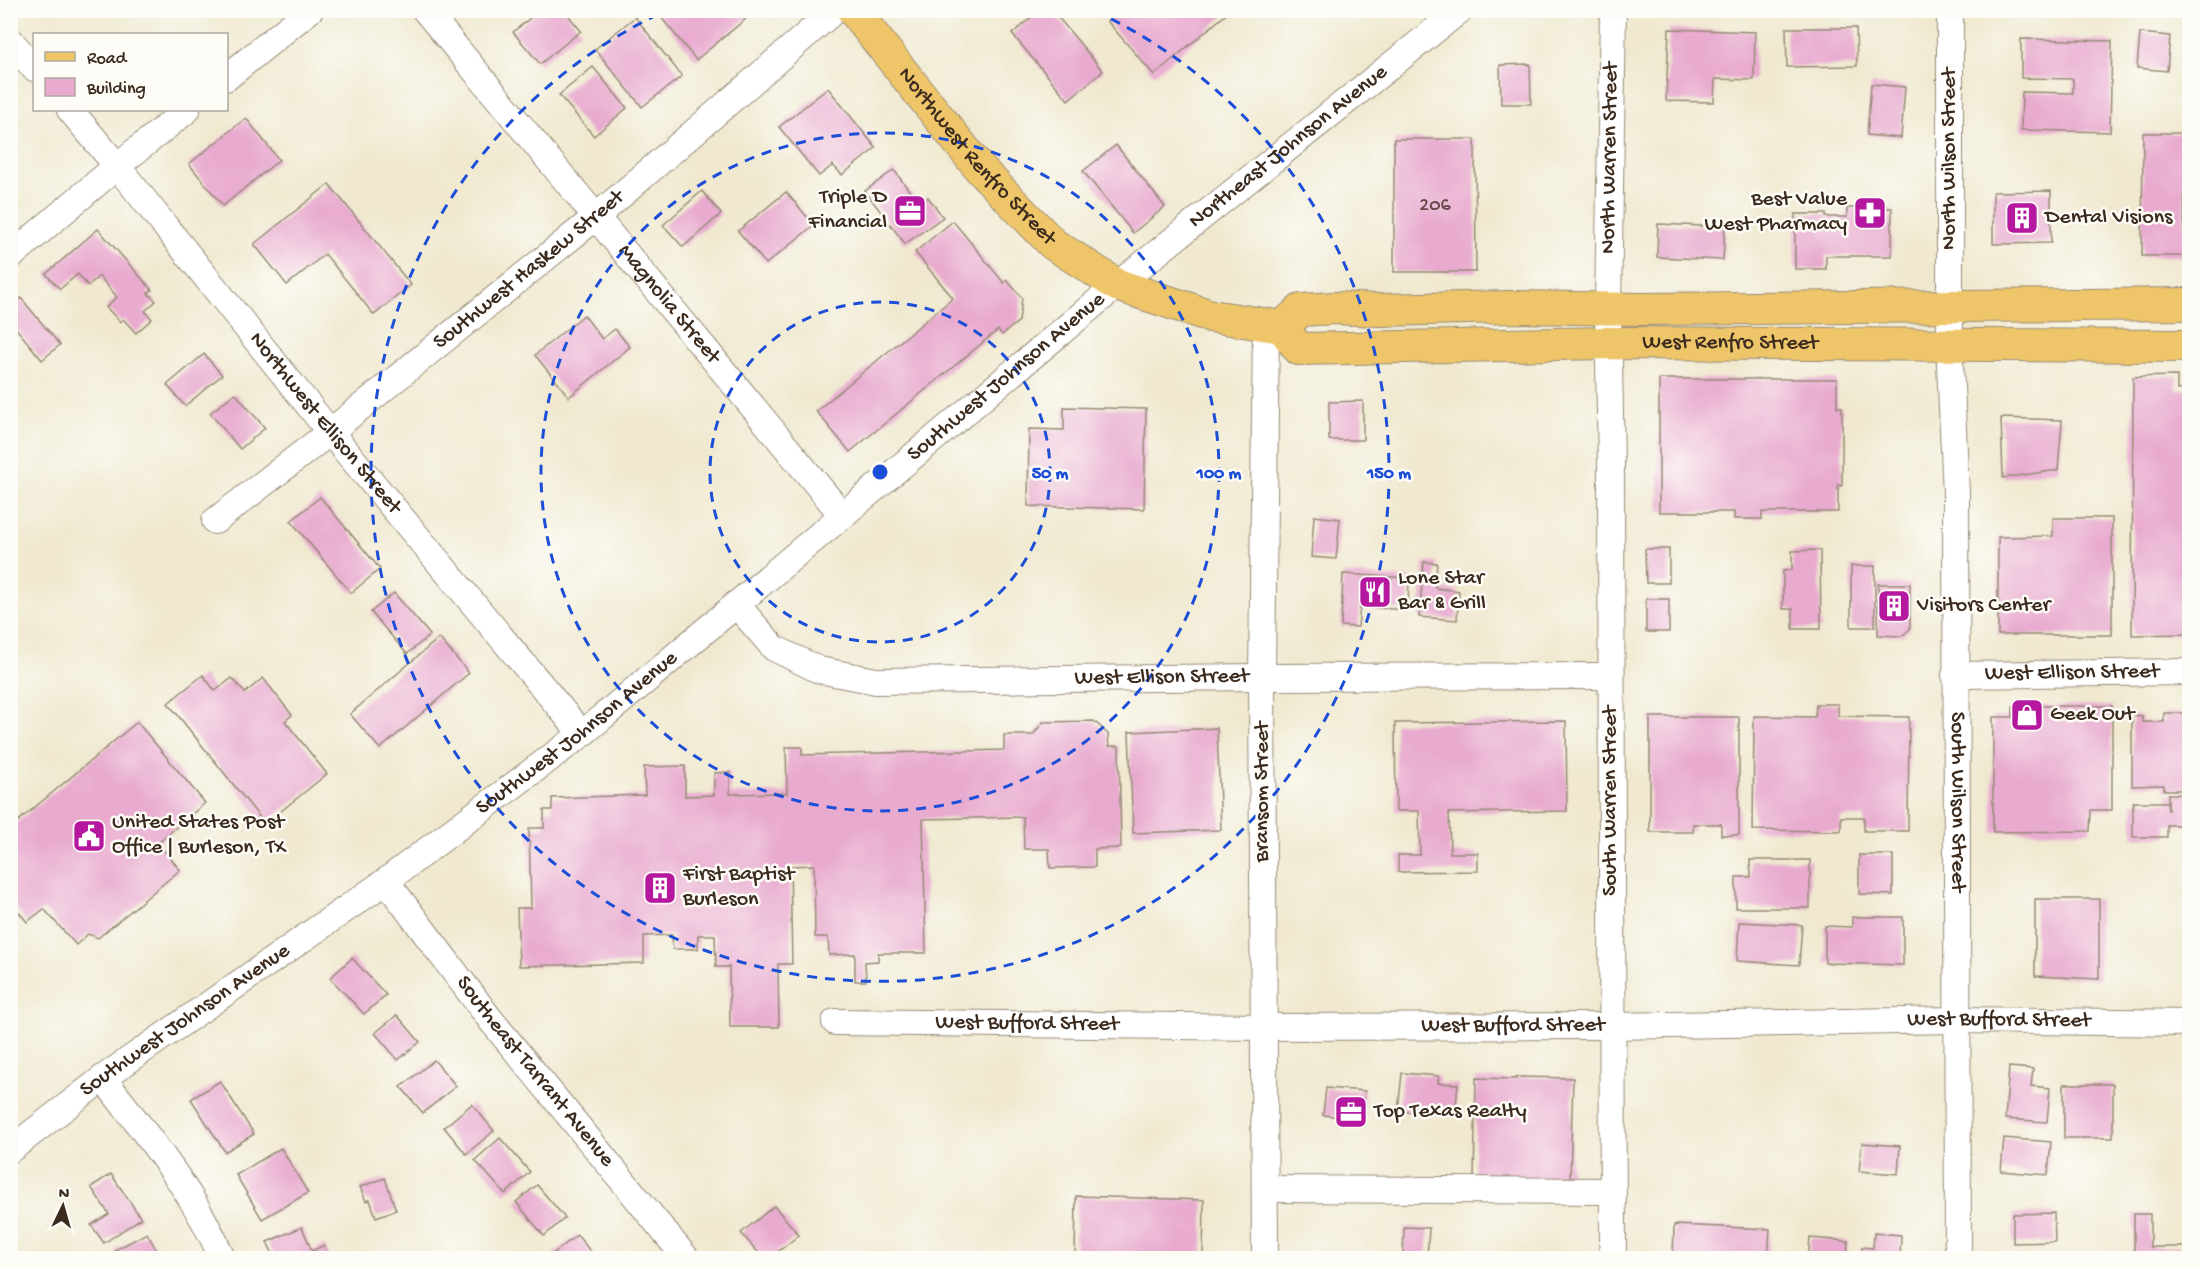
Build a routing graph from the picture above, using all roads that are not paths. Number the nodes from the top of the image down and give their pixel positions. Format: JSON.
{"nodes":[{"id":1,"x":310,"y":10,"type":"edge"},
{"id":2,"x":425,"y":10,"type":"edge"},
{"id":3,"x":835,"y":10,"type":"edge"},
{"id":4,"x":853,"y":10,"type":"edge"},
{"id":5,"x":1460,"y":10,"type":"edge"},
{"id":6,"x":1613,"y":10,"type":"edge"},
{"id":7,"x":1950,"y":10,"type":"edge"},
{"id":8,"x":10,"y":40,"type":"edge"},
{"id":9,"x":33,"y":67,"type":"edge"},
{"id":10,"x":228,"y":76,"type":"edge"},
{"id":11,"x":71,"y":111,"type":"edge"},
{"id":12,"x":186,"y":111,"type":"edge"},
{"id":13,"x":117,"y":166,"type":"junction"},
{"id":14,"x":596,"y":217,"type":"junction"},
{"id":15,"x":10,"y":257,"type":"edge"},
{"id":16,"x":1117,"y":285,"type":"junction"},
{"id":17,"x":2190,"y":304,"type":"edge"},
{"id":18,"x":1608,"y":308,"type":"junction"},
{"id":19,"x":1950,"y":308,"type":"junction"},
{"id":20,"x":1274,"y":326,"type":"junction"},
{"id":21,"x":1608,"y":343,"type":"junction"},
{"id":22,"x":1950,"y":345,"type":"junction"},
{"id":23,"x":2190,"y":346,"type":"edge"},
{"id":24,"x":330,"y":432,"type":"junction"},
{"id":25,"x":843,"y":516,"type":"junction"},
{"id":26,"x":215,"y":521,"type":"dead end"},
{"id":27,"x":736,"y":604,"type":"junction"},
{"id":28,"x":2190,"y":672,"type":"edge"},
{"id":29,"x":1955,"y":675,"type":"junction"},
{"id":30,"x":1611,"y":676,"type":"junction"},
{"id":31,"x":1262,"y":677,"type":"junction"},
{"id":32,"x":582,"y":734,"type":"junction"},
{"id":33,"x":386,"y":880,"type":"junction"},
{"id":34,"x":1957,"y":1020,"type":"junction"},
{"id":35,"x":836,"y":1022,"type":"dead end"},
{"id":36,"x":2190,"y":1023,"type":"edge"},
{"id":37,"x":1611,"y":1026,"type":"junction"},
{"id":38,"x":1264,"y":1027,"type":"junction"},
{"id":39,"x":103,"y":1078,"type":"junction"},
{"id":40,"x":10,"y":1150,"type":"edge"},
{"id":41,"x":1265,"y":1189,"type":"junction"},
{"id":42,"x":1613,"y":1191,"type":"junction"},
{"id":43,"x":222,"y":1258,"type":"edge"},
{"id":44,"x":686,"y":1258,"type":"edge"},
{"id":45,"x":1265,"y":1258,"type":"edge"},
{"id":46,"x":1613,"y":1258,"type":"edge"},
{"id":47,"x":1958,"y":1258,"type":"edge"}],
"edges":[{"from":1,"to":10,"type":"street"},
{"from":2,"to":14,"type":"street","name":"Magnolia Street"},
{"from":3,"to":14,"type":"street","name":"Southwest Haskew Street"},
{"from":4,"to":16,"type":"main road","name":"Northwest Renfro Street"},
{"from":5,"to":16,"type":"street","name":"Northeast Johnson Avenue"},
{"from":6,"to":18,"type":"street","name":"North Warren Street"},
{"from":7,"to":19,"type":"street","name":"North Wilson Street"},
{"from":8,"to":9,"type":"street"},
{"from":11,"to":13,"type":"street","name":"Northwest Ellison Street"},
{"from":12,"to":13,"type":"street"},
{"from":13,"to":15,"type":"street"},
{"from":13,"to":24,"type":"street","name":"Northwest Ellison Street"},
{"from":14,"to":24,"type":"street","name":"Southwest Haskew Street"},
{"from":14,"to":25,"type":"street","name":"Magnolia Street"},
{"from":16,"to":20,"type":"main road"},
{"from":16,"to":25,"type":"street","name":"Southwest Johnson Avenue"},
{"from":17,"to":19,"type":"main road","name":"West Renfro Street"},
{"from":18,"to":19,"type":"main road","name":"West Renfro Street"},
{"from":18,"to":20,"type":"main road","name":"West Renfro Street"},
{"from":18,"to":21,"type":"street","name":"North Warren Street"},
{"from":19,"to":22,"type":"street","name":"North Wilson Street"},
{"from":20,"to":21,"type":"main road","name":"West Renfro Street"},
{"from":20,"to":31,"type":"street","name":"Bransom Street"},
{"from":21,"to":22,"type":"main road","name":"West Renfro Street"},
{"from":21,"to":30,"type":"street","name":"South Warren Street"},
{"from":22,"to":23,"type":"main road","name":"West Renfro Street"},
{"from":22,"to":29,"type":"street","name":"South Wilson Street"},
{"from":24,"to":26,"type":"street","name":"Southwest Haskew Street"},
{"from":24,"to":32,"type":"street","name":"Northwest Ellison Street"},
{"from":25,"to":27,"type":"street","name":"Southwest Johnson Avenue"},
{"from":27,"to":31,"type":"street","name":"West Ellison Street"},
{"from":27,"to":32,"type":"street","name":"Southwest Johnson Avenue"},
{"from":28,"to":29,"type":"street","name":"West Ellison Street"},
{"from":29,"to":34,"type":"street","name":"South Wilson Street"},
{"from":30,"to":31,"type":"street","name":"West Ellison Street"},
{"from":30,"to":37,"type":"street","name":"South Warren Street"},
{"from":31,"to":38,"type":"street","name":"Bransom Street"},
{"from":32,"to":33,"type":"street","name":"Southwest Johnson Avenue"},
{"from":33,"to":39,"type":"street","name":"Southwest Johnson Avenue"},
{"from":33,"to":44,"type":"street","name":"Southeast Tarrant Avenue"},
{"from":34,"to":36,"type":"street","name":"West Bufford Street"},
{"from":34,"to":37,"type":"street","name":"West Bufford Street"},
{"from":34,"to":47,"type":"street","name":"South Wilson Street"},
{"from":35,"to":38,"type":"street","name":"West Bufford Street"},
{"from":37,"to":38,"type":"street","name":"West Bufford Street"},
{"from":37,"to":42,"type":"street","name":"South Warren Street"},
{"from":38,"to":41,"type":"street","name":"Bransom Street"},
{"from":39,"to":40,"type":"street","name":"Southwest Johnson Avenue"},
{"from":39,"to":43,"type":"street"},
{"from":41,"to":42,"type":"street"},
{"from":41,"to":45,"type":"street","name":"Bransom Street"},
{"from":42,"to":46,"type":"street","name":"South Warren Street"}]}
